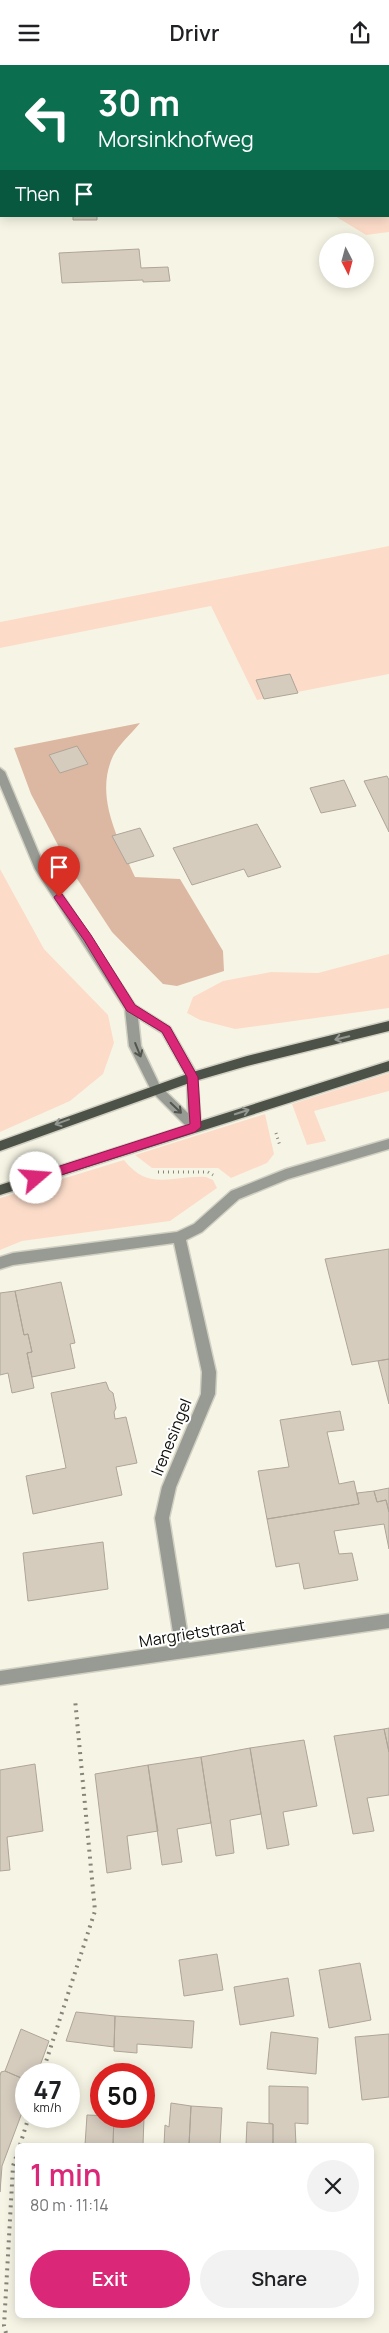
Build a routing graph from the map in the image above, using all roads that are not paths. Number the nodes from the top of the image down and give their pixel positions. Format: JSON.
{"nodes":[{"id":1,"x":0,"y":772,"type":"edge"},
{"id":2,"x":131,"y":1008,"type":"junction"},
{"id":3,"x":389,"y":1026,"type":"edge"},
{"id":4,"x":389,"y":1066,"type":"edge"},
{"id":5,"x":193,"y":1077,"type":"junction"},
{"id":6,"x":156,"y":1089,"type":"junction"},
{"id":7,"x":195,"y":1127,"type":"junction"},
{"id":8,"x":389,"y":1144,"type":"edge"},
{"id":9,"x":0,"y":1145,"type":"edge"},
{"id":10,"x":0,"y":1190,"type":"edge"},
{"id":11,"x":179,"y":1237,"type":"junction"},
{"id":12,"x":0,"y":1263,"type":"edge"},
{"id":13,"x":389,"y":1621,"type":"edge"},
{"id":14,"x":183,"y":1652,"type":"junction"},
{"id":15,"x":0,"y":1679,"type":"edge"}],
"edges":[{"from":1,"to":2,"type":"street"},
{"from":2,"to":5,"type":"street"},
{"from":2,"to":6,"type":"street","one_way":true},
{"from":3,"to":5,"type":"main road","one_way":true},
{"from":7,"to":4,"type":"main road","one_way":true},
{"from":5,"to":6,"type":"main road"},
{"from":5,"to":7,"type":"street"},
{"from":6,"to":7,"type":"street","one_way":true},
{"from":6,"to":9,"type":"main road","one_way":true},
{"from":7,"to":10,"type":"main road"},
{"from":8,"to":11,"type":"street"},
{"from":11,"to":12,"type":"street"},
{"from":11,"to":14,"type":"street","name":"Irenesingel"},
{"from":13,"to":14,"type":"street","name":"Margrietstraat"},
{"from":14,"to":15,"type":"street","name":"Margrietstraat"}]}
